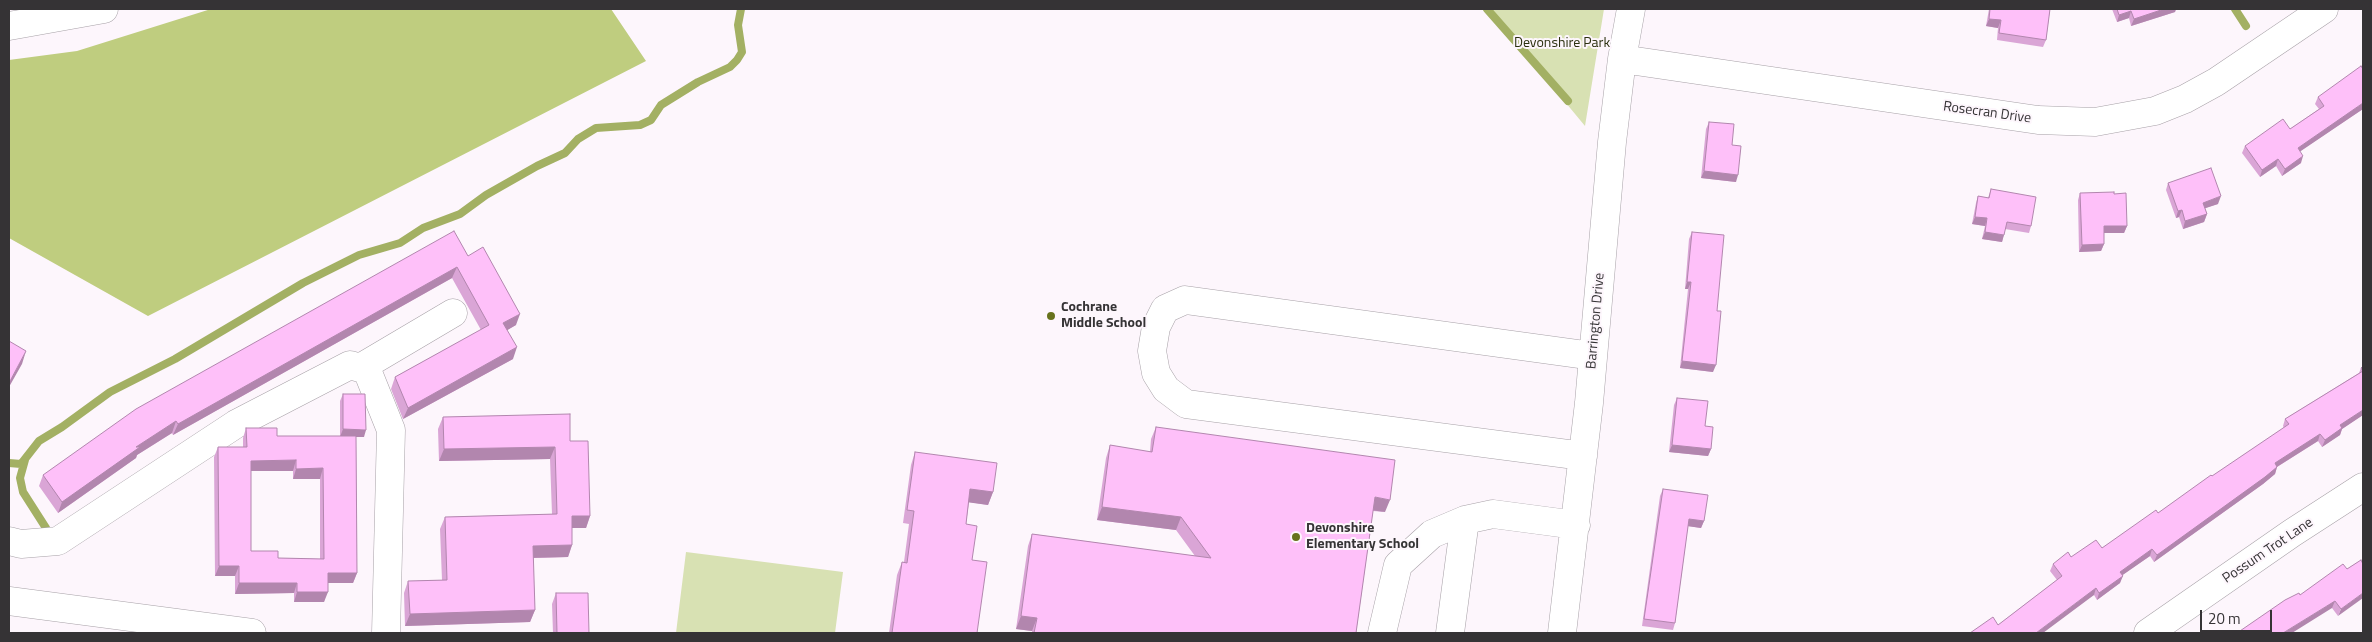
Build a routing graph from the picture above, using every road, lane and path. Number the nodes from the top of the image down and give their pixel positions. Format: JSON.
{"nodes":[{"id":1,"x":104,"y":9,"type":"edge"},
{"id":2,"x":1631,"y":9,"type":"edge"},
{"id":3,"x":2324,"y":9,"type":"edge"},
{"id":4,"x":9,"y":26,"type":"edge"},
{"id":5,"x":1622,"y":59,"type":"junction"},
{"id":6,"x":454,"y":314,"type":"dead end"},
{"id":7,"x":1593,"y":356,"type":"junction"},
{"id":8,"x":360,"y":368,"type":"junction"},
{"id":9,"x":1583,"y":456,"type":"junction"},
{"id":10,"x":2363,"y":487,"type":"edge"},
{"id":11,"x":1465,"y":520,"type":"junction"},
{"id":12,"x":1576,"y":525,"type":"junction"},
{"id":13,"x":9,"y":541,"type":"edge"},
{"id":14,"x":9,"y":601,"type":"edge"},
{"id":15,"x":252,"y":633,"type":"edge"},
{"id":16,"x":386,"y":633,"type":"edge"},
{"id":17,"x":1382,"y":633,"type":"edge"},
{"id":18,"x":1450,"y":633,"type":"edge"},
{"id":19,"x":1562,"y":633,"type":"edge"},
{"id":20,"x":2148,"y":633,"type":"edge"}],
"edges":[{"from":1,"to":4,"type":"street"},
{"from":2,"to":5,"type":"street","name":"Barrington Drive"},
{"from":3,"to":5,"type":"street","name":"Rosecran Drive"},
{"from":5,"to":7,"type":"street","name":"Barrington Drive"},
{"from":6,"to":8,"type":"street"},
{"from":7,"to":9,"type":"street","name":"Barrington Drive"},
{"from":7,"to":9,"type":"street"},
{"from":8,"to":13,"type":"street"},
{"from":8,"to":16,"type":"street"},
{"from":9,"to":12,"type":"street","name":"Barrington Drive"},
{"from":10,"to":20,"type":"street","name":"Possum Trot Lane"},
{"from":11,"to":12,"type":"street"},
{"from":11,"to":17,"type":"street"},
{"from":11,"to":18,"type":"street"},
{"from":12,"to":19,"type":"street","name":"Barrington Drive"},
{"from":14,"to":15,"type":"street"}]}
